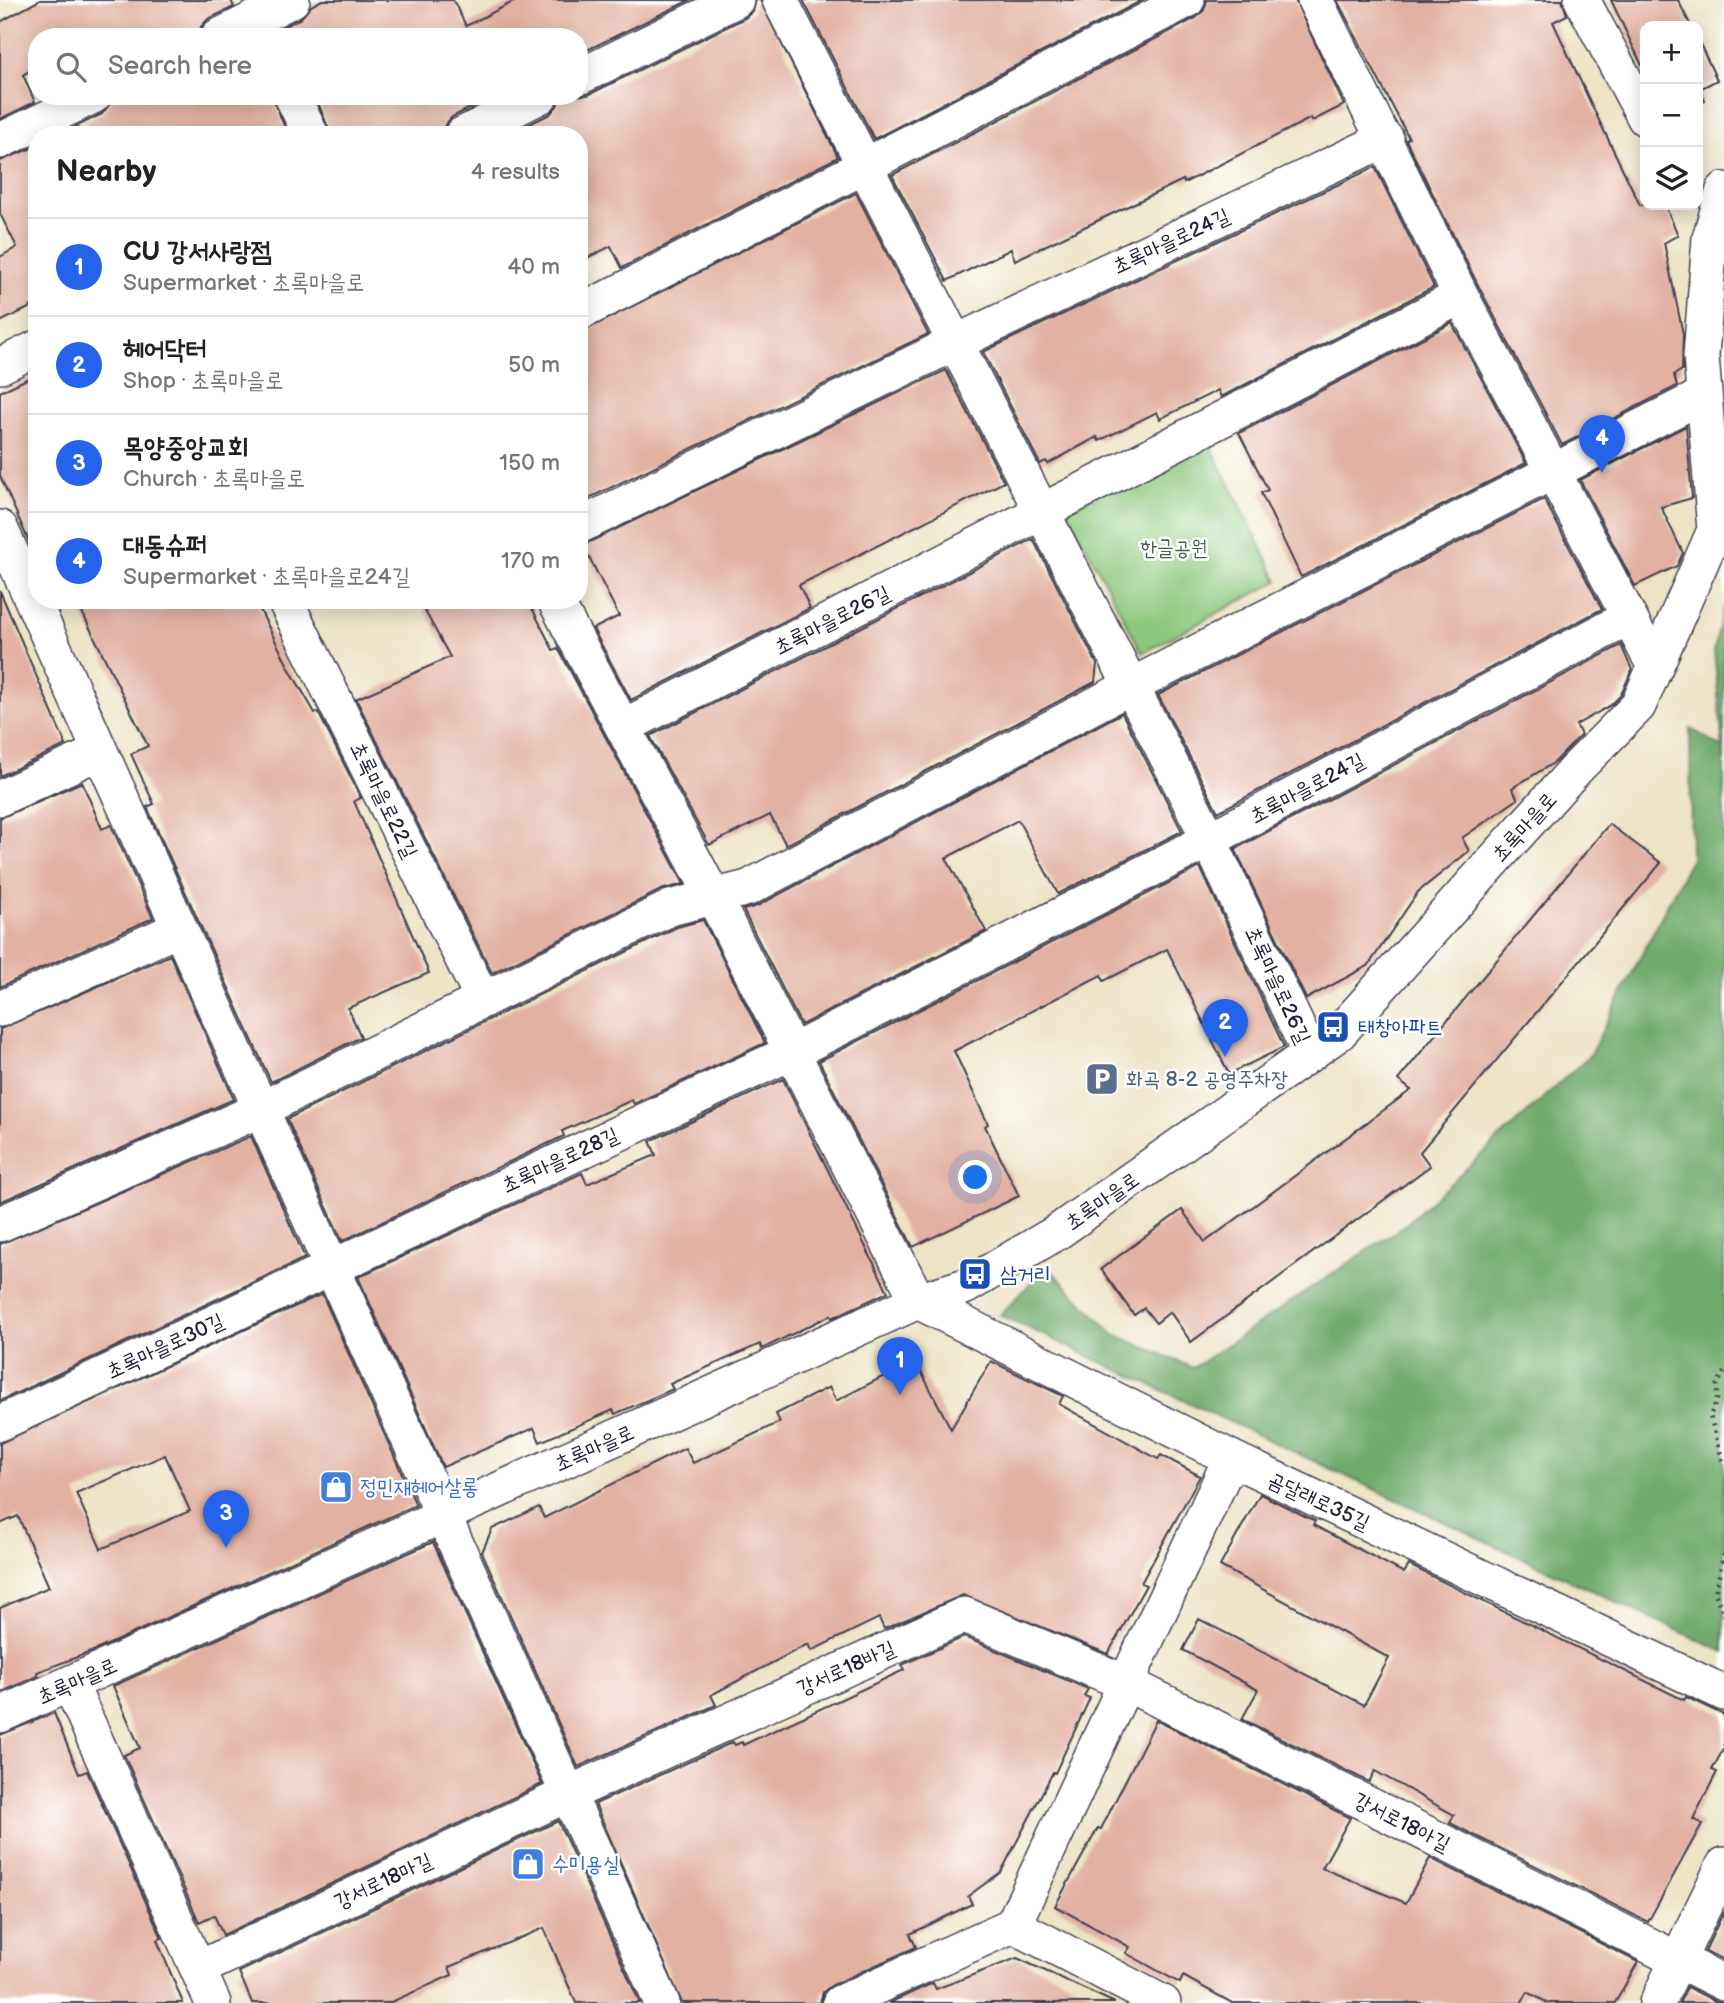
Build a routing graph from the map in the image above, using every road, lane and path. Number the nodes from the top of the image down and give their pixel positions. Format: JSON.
{"nodes":[{"id":1,"x":292,"y":0,"type":"edge"},
{"id":2,"x":736,"y":0,"type":"edge"},
{"id":3,"x":780,"y":0,"type":"edge"},
{"id":4,"x":1187,"y":0,"type":"edge"},
{"id":5,"x":1315,"y":0,"type":"edge"},
{"id":6,"x":1582,"y":0,"type":"edge"},
{"id":7,"x":254,"y":19,"type":"edge"},
{"id":8,"x":236,"y":28,"type":"edge"},
{"id":9,"x":588,"y":73,"type":"edge"},
{"id":10,"x":74,"y":105,"type":"edge"},
{"id":11,"x":296,"y":105,"type":"edge"},
{"id":12,"x":522,"y":105,"type":"edge"},
{"id":13,"x":1640,"y":109,"type":"edge"},
{"id":14,"x":31,"y":126,"type":"edge"},
{"id":15,"x":307,"y":126,"type":"edge"},
{"id":16,"x":480,"y":126,"type":"edge"},
{"id":17,"x":28,"y":127,"type":"edge"},
{"id":18,"x":1386,"y":139,"type":"junction"},
{"id":19,"x":0,"y":141,"type":"edge"},
{"id":20,"x":864,"y":164,"type":"junction"},
{"id":21,"x":1724,"y":190,"type":"edge"},
{"id":22,"x":1695,"y":210,"type":"edge"},
{"id":23,"x":1710,"y":238,"type":"junction"},
{"id":24,"x":1461,"y":296,"type":"junction"},
{"id":25,"x":588,"y":308,"type":"edge"},
{"id":26,"x":955,"y":343,"type":"junction"},
{"id":27,"x":28,"y":352,"type":"edge"},
{"id":28,"x":0,"y":366,"type":"edge"},
{"id":29,"x":1704,"y":395,"type":"junction"},
{"id":30,"x":1555,"y":473,"type":"junction"},
{"id":31,"x":1042,"y":513,"type":"junction"},
{"id":32,"x":588,"y":522,"type":"edge"},
{"id":33,"x":0,"y":528,"type":"edge"},
{"id":34,"x":11,"y":585,"type":"edge"},
{"id":35,"x":289,"y":609,"type":"edge"},
{"id":36,"x":560,"y":609,"type":"edge"},
{"id":37,"x":1628,"y":618,"type":"junction"},
{"id":38,"x":1655,"y":667,"type":"junction"},
{"id":39,"x":1131,"y":686,"type":"junction"},
{"id":40,"x":623,"y":727,"type":"junction"},
{"id":41,"x":99,"y":752,"type":"junction"},
{"id":42,"x":0,"y":798,"type":"edge"},
{"id":43,"x":1209,"y":840,"type":"junction"},
{"id":44,"x":713,"y":896,"type":"junction"},
{"id":45,"x":178,"y":929,"type":"junction"},
{"id":46,"x":483,"y":1000,"type":"junction"},
{"id":47,"x":0,"y":1009,"type":"edge"},
{"id":48,"x":790,"y":1053,"type":"junction"},
{"id":49,"x":1310,"y":1054,"type":"junction"},
{"id":50,"x":259,"y":1110,"type":"junction"},
{"id":51,"x":0,"y":1224,"type":"edge"},
{"id":52,"x":330,"y":1268,"type":"junction"},
{"id":53,"x":918,"y":1301,"type":"junction"},
{"id":54,"x":1724,"y":1372,"type":"edge"},
{"id":55,"x":0,"y":1423,"type":"edge"},
{"id":56,"x":1231,"y":1458,"type":"junction"},
{"id":57,"x":1724,"y":1465,"type":"edge"},
{"id":58,"x":443,"y":1516,"type":"junction"},
{"id":59,"x":1724,"y":1554,"type":"edge"},
{"id":60,"x":1724,"y":1615,"type":"edge"},
{"id":61,"x":1126,"y":1683,"type":"junction"},
{"id":62,"x":70,"y":1684,"type":"junction"},
{"id":63,"x":1724,"y":1693,"type":"edge"},
{"id":64,"x":0,"y":1715,"type":"edge"},
{"id":65,"x":568,"y":1794,"type":"junction"},
{"id":66,"x":1724,"y":1866,"type":"edge"},
{"id":67,"x":1013,"y":1925,"type":"junction"},
{"id":68,"x":1679,"y":1960,"type":"junction"},
{"id":69,"x":198,"y":1969,"type":"junction"},
{"id":70,"x":1724,"y":1983,"type":"edge"},
{"id":71,"x":213,"y":2003,"type":"edge"},
{"id":72,"x":662,"y":2003,"type":"edge"},
{"id":73,"x":840,"y":2003,"type":"edge"},
{"id":74,"x":1163,"y":2003,"type":"edge"},
{"id":75,"x":1657,"y":2003,"type":"edge"}],
"edges":[{"from":1,"to":7,"type":"street"},
{"from":2,"to":9,"type":"street"},
{"from":3,"to":20,"type":"street","name":"초록마을로26길"},
{"from":4,"to":20,"type":"street"},
{"from":5,"to":18,"type":"street"},
{"from":6,"to":13,"type":"street"},
{"from":7,"to":8,"type":"street"},
{"from":10,"to":14,"type":"street"},
{"from":11,"to":15,"type":"street"},
{"from":12,"to":16,"type":"street"},
{"from":17,"to":19,"type":"street"},
{"from":18,"to":24,"type":"street"},
{"from":18,"to":26,"type":"street","name":"초록마을로24길"},
{"from":20,"to":25,"type":"street"},
{"from":20,"to":26,"type":"street","name":"초록마을로26길"},
{"from":21,"to":23,"type":"street","name":"초록마을로"},
{"from":22,"to":23,"type":"street"},
{"from":23,"to":29,"type":"street","name":"초록마을로"},
{"from":24,"to":30,"type":"street"},
{"from":24,"to":31,"type":"street"},
{"from":26,"to":31,"type":"street","name":"초록마을로26길"},
{"from":26,"to":32,"type":"street"},
{"from":27,"to":28,"type":"street"},
{"from":29,"to":30,"type":"street"},
{"from":29,"to":38,"type":"street","name":"초록마을로"},
{"from":30,"to":37,"type":"street"},
{"from":30,"to":39,"type":"street"},
{"from":31,"to":39,"type":"street","name":"초록마을로26길"},
{"from":31,"to":40,"type":"street","name":"초록마을로26길"},
{"from":33,"to":34,"type":"street"},
{"from":34,"to":41,"type":"street"},
{"from":35,"to":46,"type":"street","name":"초록마을로22길"},
{"from":36,"to":40,"type":"street"},
{"from":37,"to":38,"type":"street"},
{"from":37,"to":43,"type":"street","name":"초록마을로24길"},
{"from":38,"to":49,"type":"street","name":"초록마을로"},
{"from":39,"to":43,"type":"street","name":"초록마을로26길"},
{"from":39,"to":44,"type":"street"},
{"from":40,"to":44,"type":"street"},
{"from":41,"to":42,"type":"street"},
{"from":41,"to":45,"type":"street"},
{"from":43,"to":48,"type":"street"},
{"from":43,"to":49,"type":"street","name":"초록마을로26길"},
{"from":44,"to":46,"type":"street"},
{"from":44,"to":48,"type":"street"},
{"from":45,"to":47,"type":"street"},
{"from":45,"to":50,"type":"street"},
{"from":46,"to":50,"type":"street"},
{"from":48,"to":52,"type":"street","name":"초록마을로28길"},
{"from":48,"to":53,"type":"street"},
{"from":49,"to":53,"type":"street","name":"초록마을로"},
{"from":50,"to":51,"type":"street"},
{"from":50,"to":52,"type":"street"},
{"from":52,"to":55,"type":"street","name":"초록마을로30길"},
{"from":52,"to":58,"type":"street"},
{"from":53,"to":56,"type":"street","name":"곰달래로35길"},
{"from":53,"to":58,"type":"street","name":"초록마을로"},
{"from":54,"to":57,"type":"path"},
{"from":56,"to":61,"type":"street"},
{"from":56,"to":63,"type":"street","name":"곰달래로35길"},
{"from":58,"to":62,"type":"street","name":"초록마을로"},
{"from":58,"to":65,"type":"street"},
{"from":59,"to":60,"type":"path"},
{"from":61,"to":65,"type":"street","name":"강서로18바길"},
{"from":61,"to":67,"type":"street"},
{"from":61,"to":68,"type":"street","name":"강서로18아길"},
{"from":62,"to":64,"type":"street","name":"초록마을로"},
{"from":62,"to":69,"type":"street"},
{"from":65,"to":69,"type":"street","name":"강서로18마길"},
{"from":65,"to":72,"type":"street"},
{"from":66,"to":68,"type":"street"},
{"from":67,"to":73,"type":"street"},
{"from":67,"to":74,"type":"street"},
{"from":68,"to":70,"type":"street","name":"강서로18아길"},
{"from":68,"to":75,"type":"street"},
{"from":69,"to":71,"type":"street"}]}
